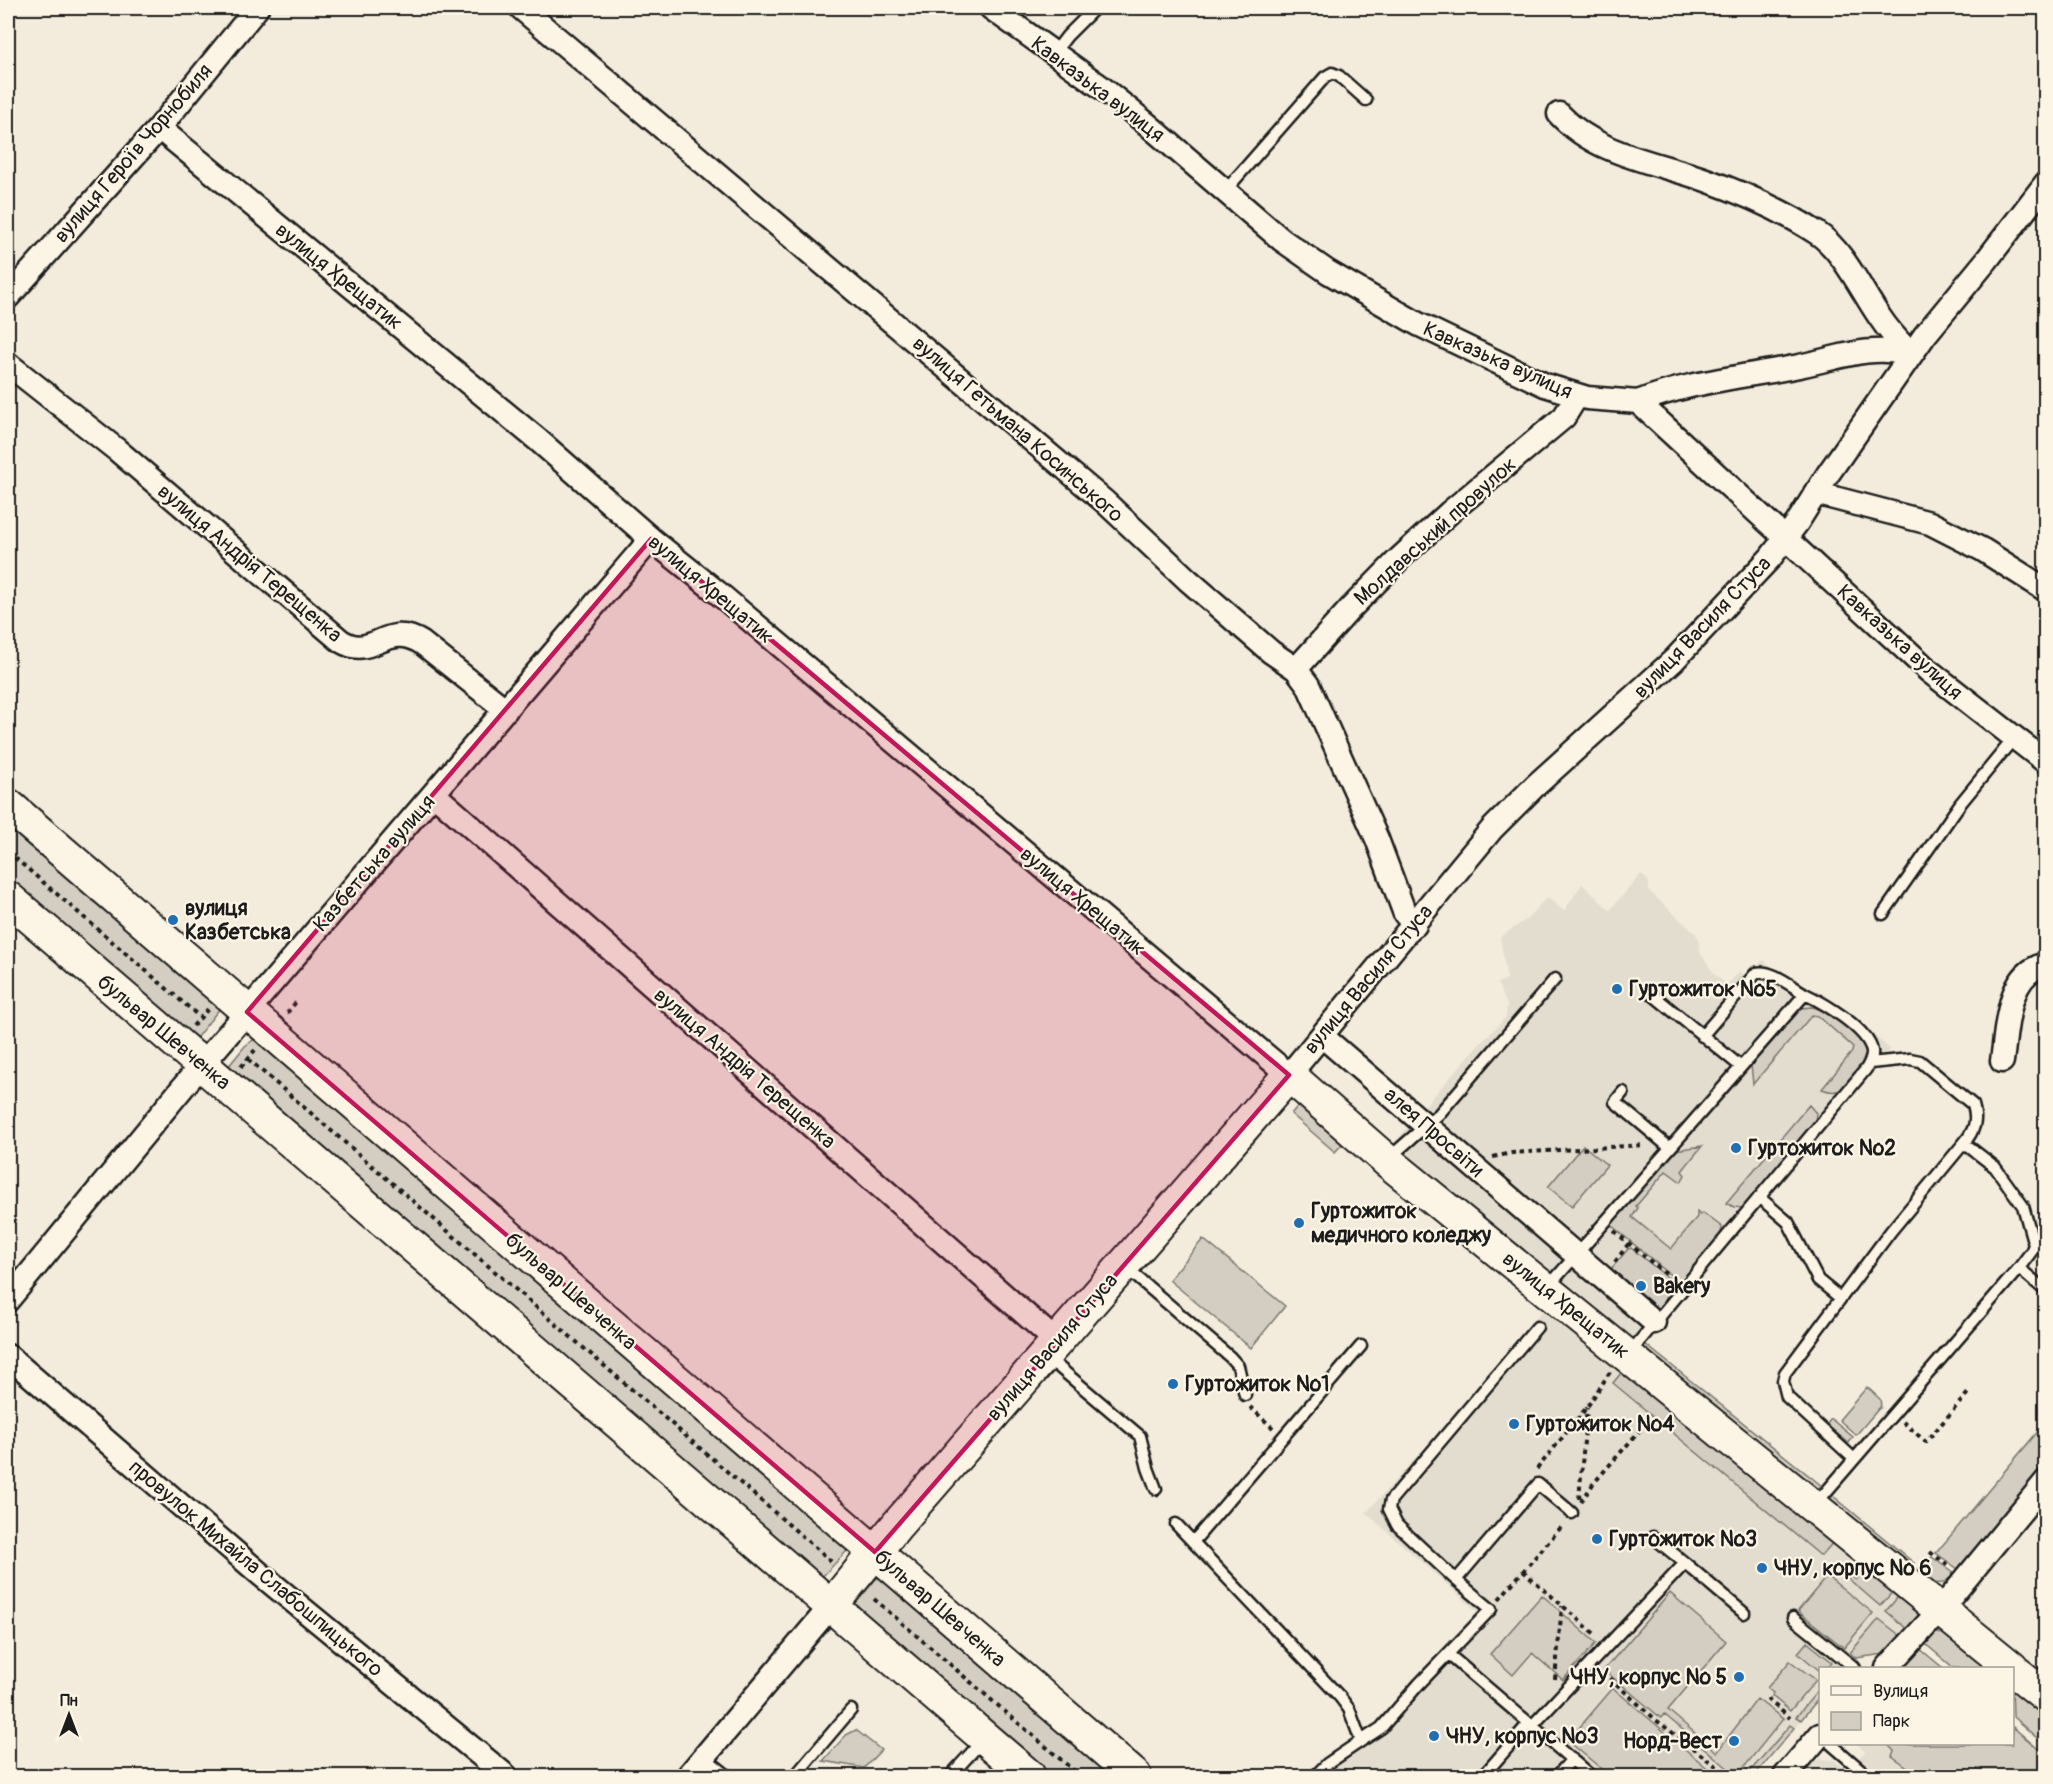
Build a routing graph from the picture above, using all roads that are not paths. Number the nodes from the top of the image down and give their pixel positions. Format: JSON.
{"nodes":[{"id":1,"x":257,"y":8,"type":"edge"},
{"id":2,"x":521,"y":8,"type":"edge"},
{"id":3,"x":991,"y":8,"type":"edge"},
{"id":4,"x":1095,"y":8,"type":"edge"},
{"id":5,"x":1054,"y":53,"type":"junction"},
{"id":6,"x":1366,"y":100,"type":"dead end"},
{"id":7,"x":1559,"y":114,"type":"dead end"},
{"id":8,"x":159,"y":128,"type":"junction"},
{"id":9,"x":2046,"y":183,"type":"edge"},
{"id":10,"x":1226,"y":191,"type":"junction"},
{"id":11,"x":8,"y":297,"type":"edge"},
{"id":12,"x":1911,"y":354,"type":"junction"},
{"id":13,"x":8,"y":364,"type":"edge"},
{"id":14,"x":1577,"y":396,"type":"junction"},
{"id":15,"x":1638,"y":402,"type":"junction"},
{"id":16,"x":1815,"y":493,"type":"junction"},
{"id":17,"x":1785,"y":538,"type":"junction"},
{"id":18,"x":651,"y":539,"type":"junction"},
{"id":19,"x":2046,"y":590,"type":"edge"},
{"id":20,"x":1296,"y":669,"type":"junction"},
{"id":21,"x":506,"y":710,"type":"junction"},
{"id":22,"x":2014,"y":738,"type":"junction"},
{"id":23,"x":2046,"y":762,"type":"edge"},
{"id":24,"x":434,"y":794,"type":"junction"},
{"id":25,"x":8,"y":805,"type":"edge"},
{"id":26,"x":8,"y":898,"type":"edge"},
{"id":27,"x":1883,"y":914,"type":"dead end"},
{"id":28,"x":1414,"y":925,"type":"junction"},
{"id":29,"x":2046,"y":964,"type":"edge"},
{"id":30,"x":1555,"y":979,"type":"dead end"},
{"id":31,"x":1804,"y":993,"type":"junction"},
{"id":32,"x":1653,"y":995,"type":"dead end"},
{"id":33,"x":248,"y":1012,"type":"junction"},
{"id":34,"x":1322,"y":1036,"type":"junction"},
{"id":35,"x":1702,"y":1036,"type":"junction"},
{"id":36,"x":2002,"y":1061,"type":"dead end"},
{"id":37,"x":1870,"y":1063,"type":"junction"},
{"id":38,"x":202,"y":1065,"type":"junction"},
{"id":39,"x":1740,"y":1066,"type":"junction"},
{"id":40,"x":1289,"y":1075,"type":"junction"},
{"id":41,"x":1623,"y":1092,"type":"dead end"},
{"id":42,"x":1426,"y":1126,"type":"junction"},
{"id":43,"x":1964,"y":1143,"type":"junction"},
{"id":44,"x":1665,"y":1144,"type":"junction"},
{"id":45,"x":1386,"y":1160,"type":"junction"},
{"id":46,"x":1759,"y":1197,"type":"junction"},
{"id":47,"x":1576,"y":1255,"type":"junction"},
{"id":48,"x":1123,"y":1265,"type":"junction"},
{"id":49,"x":2019,"y":1268,"type":"junction"},
{"id":50,"x":1546,"y":1289,"type":"junction"},
{"id":51,"x":2046,"y":1291,"type":"edge"},
{"id":52,"x":10,"y":1292,"type":"edge"},
{"id":53,"x":1840,"y":1298,"type":"junction"},
{"id":54,"x":1654,"y":1322,"type":"junction"},
{"id":55,"x":1537,"y":1327,"type":"dead end"},
{"id":56,"x":1361,"y":1346,"type":"dead end"},
{"id":57,"x":1051,"y":1348,"type":"junction"},
{"id":58,"x":1628,"y":1355,"type":"junction"},
{"id":59,"x":8,"y":1356,"type":"edge"},
{"id":60,"x":1245,"y":1395,"type":"road end"},
{"id":61,"x":1853,"y":1458,"type":"junction"},
{"id":62,"x":2046,"y":1481,"type":"edge"},
{"id":63,"x":1156,"y":1489,"type":"dead end"},
{"id":64,"x":1814,"y":1506,"type":"junction"},
{"id":65,"x":1572,"y":1513,"type":"road end"},
{"id":66,"x":1176,"y":1524,"type":"dead end"},
{"id":67,"x":1653,"y":1537,"type":"dead end"},
{"id":68,"x":1193,"y":1542,"type":"junction"},
{"id":69,"x":875,"y":1552,"type":"junction"},
{"id":70,"x":1685,"y":1563,"type":"junction"},
{"id":71,"x":1456,"y":1580,"type":"junction"},
{"id":72,"x":831,"y":1606,"type":"junction"},
{"id":73,"x":1941,"y":1609,"type":"junction"},
{"id":74,"x":1744,"y":1613,"type":"dead end"},
{"id":75,"x":1793,"y":1618,"type":"dead end"},
{"id":76,"x":1448,"y":1654,"type":"junction"},
{"id":77,"x":1854,"y":1667,"type":"edge"},
{"id":78,"x":1888,"y":1667,"type":"edge"},
{"id":79,"x":2010,"y":1667,"type":"edge"},
{"id":80,"x":2014,"y":1671,"type":"edge"},
{"id":81,"x":2046,"y":1696,"type":"edge"},
{"id":82,"x":851,"y":1710,"type":"dead end"},
{"id":83,"x":1531,"y":1724,"type":"junction"},
{"id":84,"x":1819,"y":1737,"type":"edge"},
{"id":85,"x":984,"y":1738,"type":"junction"},
{"id":86,"x":1361,"y":1741,"type":"junction"},
{"id":87,"x":1833,"y":1745,"type":"edge"},
{"id":88,"x":705,"y":1756,"type":"junction"},
{"id":89,"x":1572,"y":1759,"type":"junction"},
{"id":90,"x":506,"y":1776,"type":"edge"},
{"id":91,"x":688,"y":1776,"type":"edge"},
{"id":92,"x":728,"y":1776,"type":"edge"},
{"id":93,"x":795,"y":1776,"type":"edge"},
{"id":94,"x":950,"y":1776,"type":"edge"},
{"id":95,"x":1029,"y":1776,"type":"edge"},
{"id":96,"x":1135,"y":1776,"type":"edge"},
{"id":97,"x":1315,"y":1776,"type":"edge"},
{"id":98,"x":1483,"y":1776,"type":"edge"},
{"id":99,"x":1557,"y":1776,"type":"edge"},
{"id":100,"x":1591,"y":1776,"type":"edge"},
{"id":101,"x":1785,"y":1776,"type":"edge"},
{"id":102,"x":1868,"y":1776,"type":"edge"}],
"edges":[{"from":1,"to":8,"type":"street","name":"вулиця Героїв Чорнобиля"},
{"from":2,"to":20,"type":"street","name":"вулиця Гетьмана Косинського"},
{"from":3,"to":5,"type":"street","name":"Кавказька вулиця"},
{"from":4,"to":5,"type":"lane"},
{"from":5,"to":10,"type":"street","name":"Кавказька вулиця"},
{"from":6,"to":10,"type":"lane"},
{"from":7,"to":12,"type":"street"},
{"from":8,"to":11,"type":"street","name":"вулиця Героїв Чорнобиля"},
{"from":8,"to":18,"type":"street","name":"вулиця Хрещатик"},
{"from":9,"to":12,"type":"street","name":"вулиця Василя Стуса"},
{"from":10,"to":14,"type":"street","name":"Кавказька вулиця"},
{"from":12,"to":15,"type":"street"},
{"from":12,"to":16,"type":"street","name":"вулиця Василя Стуса"},
{"from":13,"to":21,"type":"street","name":"вулиця Андрія Терещенка"},
{"from":14,"to":15,"type":"street","name":"Кавказька вулиця"},
{"from":14,"to":20,"type":"street","name":"Молдавський провулок"},
{"from":15,"to":17,"type":"street","name":"Кавказька вулиця"},
{"from":16,"to":17,"type":"street","name":"вулиця Василя Стуса"},
{"from":16,"to":19,"type":"street"},
{"from":17,"to":22,"type":"street","name":"Кавказька вулиця"},
{"from":17,"to":28,"type":"street","name":"вулиця Василя Стуса"},
{"from":18,"to":21,"type":"street","name":"Казбетська вулиця"},
{"from":18,"to":40,"type":"street","name":"вулиця Хрещатик"},
{"from":20,"to":28,"type":"street","name":"вулиця Гетьмана Косинського"},
{"from":21,"to":24,"type":"street","name":"Казбетська вулиця"},
{"from":22,"to":23,"type":"street","name":"Кавказька вулиця"},
{"from":22,"to":27,"type":"lane"},
{"from":24,"to":33,"type":"street","name":"Казбетська вулиця"},
{"from":24,"to":57,"type":"street","name":"вулиця Андрія Терещенка"},
{"from":25,"to":33,"type":"main road","name":"бульвар Шевченка"},
{"from":26,"to":38,"type":"main road","name":"бульвар Шевченка"},
{"from":28,"to":34,"type":"street","name":"вулиця Василя Стуса"},
{"from":29,"to":36,"type":"street"},
{"from":30,"to":42,"type":"lane"},
{"from":31,"to":35,"type":"lane"},
{"from":31,"to":37,"type":"lane"},
{"from":31,"to":39,"type":"lane"},
{"from":32,"to":35,"type":"lane"},
{"from":33,"to":38,"type":"street","name":"Казбетська вулиця"},
{"from":33,"to":69,"type":"main road","name":"бульвар Шевченка"},
{"from":34,"to":40,"type":"street","name":"вулиця Василя Стуса"},
{"from":34,"to":42,"type":"street","name":"алея Просвіти"},
{"from":35,"to":39,"type":"lane"},
{"from":37,"to":43,"type":"lane"},
{"from":37,"to":46,"type":"lane"},
{"from":38,"to":52,"type":"street","name":"Казбетська вулиця"},
{"from":38,"to":72,"type":"main road","name":"бульвар Шевченка"},
{"from":39,"to":44,"type":"lane"},
{"from":40,"to":45,"type":"main road","name":"вулиця Хрещатик"},
{"from":40,"to":48,"type":"main road","name":"вулиця Василя Стуса"},
{"from":41,"to":44,"type":"lane"},
{"from":42,"to":45,"type":"lane"},
{"from":42,"to":47,"type":"street","name":"алея Просвіти"},
{"from":43,"to":49,"type":"lane"},
{"from":43,"to":53,"type":"lane"},
{"from":44,"to":47,"type":"lane"},
{"from":45,"to":50,"type":"main road","name":"вулиця Хрещатик"},
{"from":46,"to":53,"type":"lane"},
{"from":46,"to":54,"type":"lane"},
{"from":47,"to":50,"type":"lane"},
{"from":47,"to":54,"type":"street","name":"алея Просвіти"},
{"from":48,"to":57,"type":"main road","name":"вулиця Василя Стуса"},
{"from":48,"to":60,"type":"lane"},
{"from":49,"to":51,"type":"lane"},
{"from":49,"to":61,"type":"lane"},
{"from":50,"to":58,"type":"main road","name":"вулиця Хрещатик"},
{"from":53,"to":61,"type":"lane"},
{"from":54,"to":58,"type":"lane"},
{"from":55,"to":71,"type":"lane"},
{"from":56,"to":68,"type":"lane"},
{"from":57,"to":63,"type":"lane"},
{"from":57,"to":69,"type":"main road","name":"вулиця Василя Стуса"},
{"from":58,"to":64,"type":"main road","name":"вулиця Хрещатик"},
{"from":59,"to":90,"type":"street","name":"провулок Михайла Слабошпицького"},
{"from":61,"to":64,"type":"lane"},
{"from":62,"to":73,"type":"street"},
{"from":64,"to":73,"type":"main road","name":"вулиця Хрещатик"},
{"from":65,"to":71,"type":"lane"},
{"from":66,"to":68,"type":"lane"},
{"from":67,"to":70,"type":"lane"},
{"from":68,"to":86,"type":"lane"},
{"from":69,"to":72,"type":"main road","name":"вулиця Василя Стуса"},
{"from":69,"to":96,"type":"main road","name":"бульвар Шевченка"},
{"from":70,"to":74,"type":"lane"},
{"from":70,"to":83,"type":"lane"},
{"from":71,"to":76,"type":"lane"},
{"from":72,"to":85,"type":"main road","name":"бульвар Шевченка"},
{"from":72,"to":88,"type":"street","name":"вулиця Василя Стуса"},
{"from":73,"to":78,"type":"street"},
{"from":73,"to":79,"type":"main road","name":"вулиця Хрещатик"},
{"from":75,"to":77,"type":"lane"},
{"from":76,"to":83,"type":"lane"},
{"from":76,"to":86,"type":"lane"},
{"from":80,"to":81,"type":"main road","name":"вулиця Хрещатик"},
{"from":82,"to":93,"type":"lane"},
{"from":83,"to":89,"type":"lane"},
{"from":83,"to":98,"type":"lane"},
{"from":84,"to":101,"type":"street"},
{"from":85,"to":94,"type":"lane"},
{"from":85,"to":95,"type":"main road","name":"бульвар Шевченка"},
{"from":86,"to":97,"type":"lane"},
{"from":87,"to":102,"type":"lane"},
{"from":88,"to":91,"type":"street","name":"вулиця Василя Стуса"},
{"from":88,"to":92,"type":"lane"},
{"from":89,"to":99,"type":"lane"},
{"from":89,"to":100,"type":"lane"}]}
